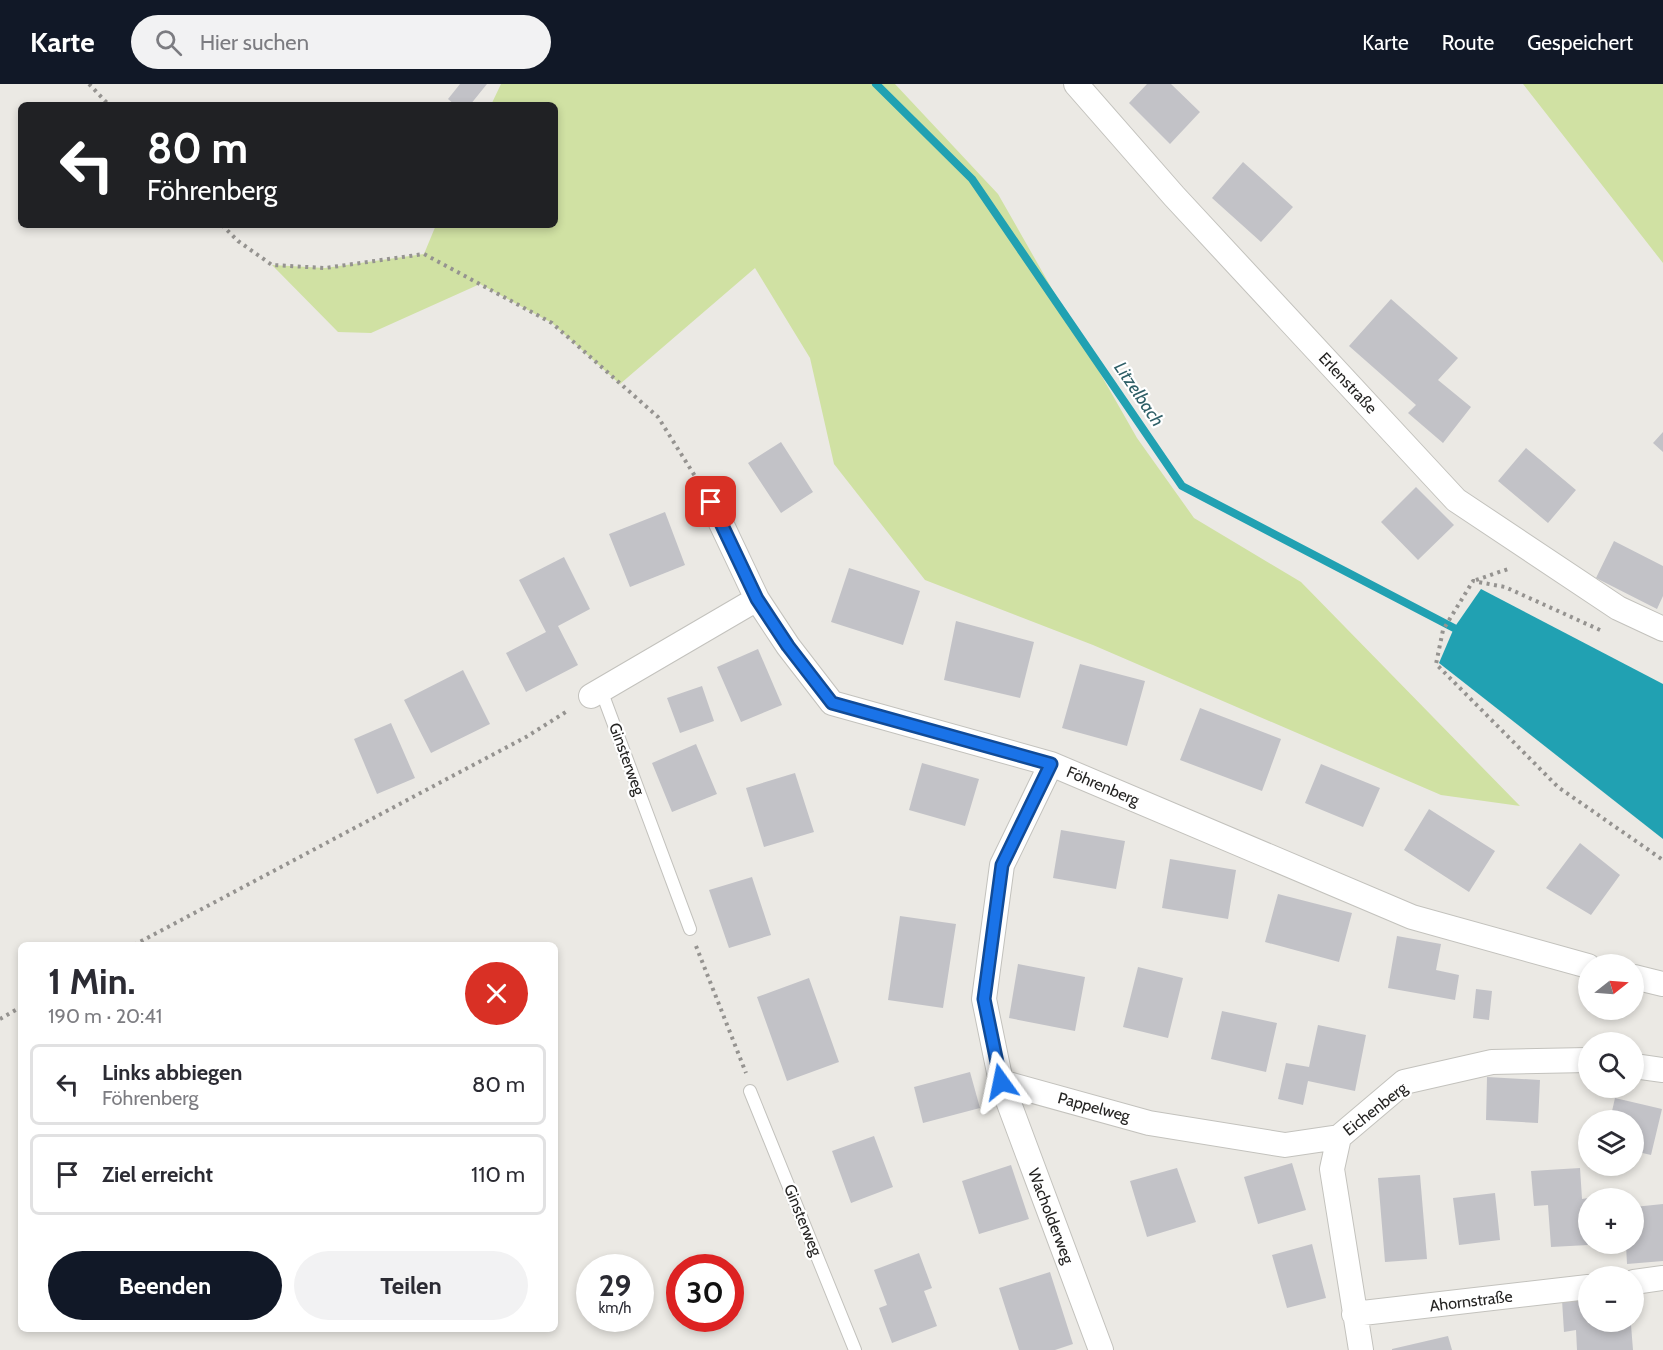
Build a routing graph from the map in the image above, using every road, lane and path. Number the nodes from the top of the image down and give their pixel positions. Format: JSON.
{"nodes":[{"id":1,"x":89,"y":84,"type":"edge"},
{"id":2,"x":1076,"y":84,"type":"edge"},
{"id":3,"x":106,"y":102,"type":"edge"},
{"id":4,"x":225,"y":228,"type":"edge"},
{"id":5,"x":711,"y":502,"type":"joint"},
{"id":6,"x":1540,"y":559,"type":"junction"},
{"id":7,"x":1473,"y":581,"type":"junction"},
{"id":8,"x":757,"y":599,"type":"junction"},
{"id":9,"x":1663,"y":629,"type":"edge"},
{"id":10,"x":1610,"y":635,"type":"dead end"},
{"id":11,"x":596,"y":693,"type":"junction"},
{"id":12,"x":1051,"y":764,"type":"junction"},
{"id":13,"x":1663,"y":860,"type":"edge"},
{"id":14,"x":690,"y":929,"type":"joint"},
{"id":15,"x":140,"y":942,"type":"edge"},
{"id":16,"x":1578,"y":963,"type":"edge"},
{"id":17,"x":1644,"y":979,"type":"edge"},
{"id":18,"x":1663,"y":984,"type":"edge"},
{"id":19,"x":18,"y":1009,"type":"edge"},
{"id":20,"x":0,"y":1019,"type":"edge"},
{"id":21,"x":1578,"y":1060,"type":"edge"},
{"id":22,"x":1644,"y":1067,"type":"edge"},
{"id":23,"x":1663,"y":1070,"type":"edge"},
{"id":24,"x":1001,"y":1082,"type":"junction"},
{"id":25,"x":750,"y":1087,"type":"joint"},
{"id":26,"x":1339,"y":1137,"type":"junction"},
{"id":27,"x":1663,"y":1278,"type":"edge"},
{"id":28,"x":1644,"y":1281,"type":"edge"},
{"id":29,"x":1578,"y":1288,"type":"edge"},
{"id":30,"x":1353,"y":1314,"type":"junction"},
{"id":31,"x":855,"y":1350,"type":"edge"},
{"id":32,"x":1101,"y":1350,"type":"edge"},
{"id":33,"x":1361,"y":1350,"type":"edge"}],
"edges":[{"from":1,"to":3,"type":"path"},
{"from":2,"to":6,"type":"street","name":"Erlenstraße"},
{"from":4,"to":5,"type":"path"},
{"from":5,"to":8,"type":"street","name":"Föhrenberg"},
{"from":6,"to":7,"type":"path"},
{"from":6,"to":9,"type":"street","name":"Erlenstraße"},
{"from":7,"to":10,"type":"path"},
{"from":7,"to":13,"type":"path"},
{"from":8,"to":11,"type":"street"},
{"from":8,"to":12,"type":"street","name":"Föhrenberg"},
{"from":11,"to":14,"type":"lane","name":"Ginsterweg"},
{"from":11,"to":15,"type":"path"},
{"from":12,"to":16,"type":"street","name":"Föhrenberg"},
{"from":12,"to":24,"type":"street"},
{"from":14,"to":25,"type":"path"},
{"from":17,"to":18,"type":"street"},
{"from":19,"to":20,"type":"path"},
{"from":21,"to":26,"type":"street","name":"Eichenberg"},
{"from":22,"to":23,"type":"street"},
{"from":24,"to":26,"type":"street","name":"Pappelweg"},
{"from":24,"to":32,"type":"street","name":"Wacholderweg"},
{"from":25,"to":31,"type":"lane","name":"Ginsterweg"},
{"from":26,"to":30,"type":"street","name":"Eichenberg"},
{"from":27,"to":28,"type":"street"},
{"from":29,"to":30,"type":"street","name":"Ahornstraße"},
{"from":30,"to":33,"type":"street","name":"Eichenberg"}]}
